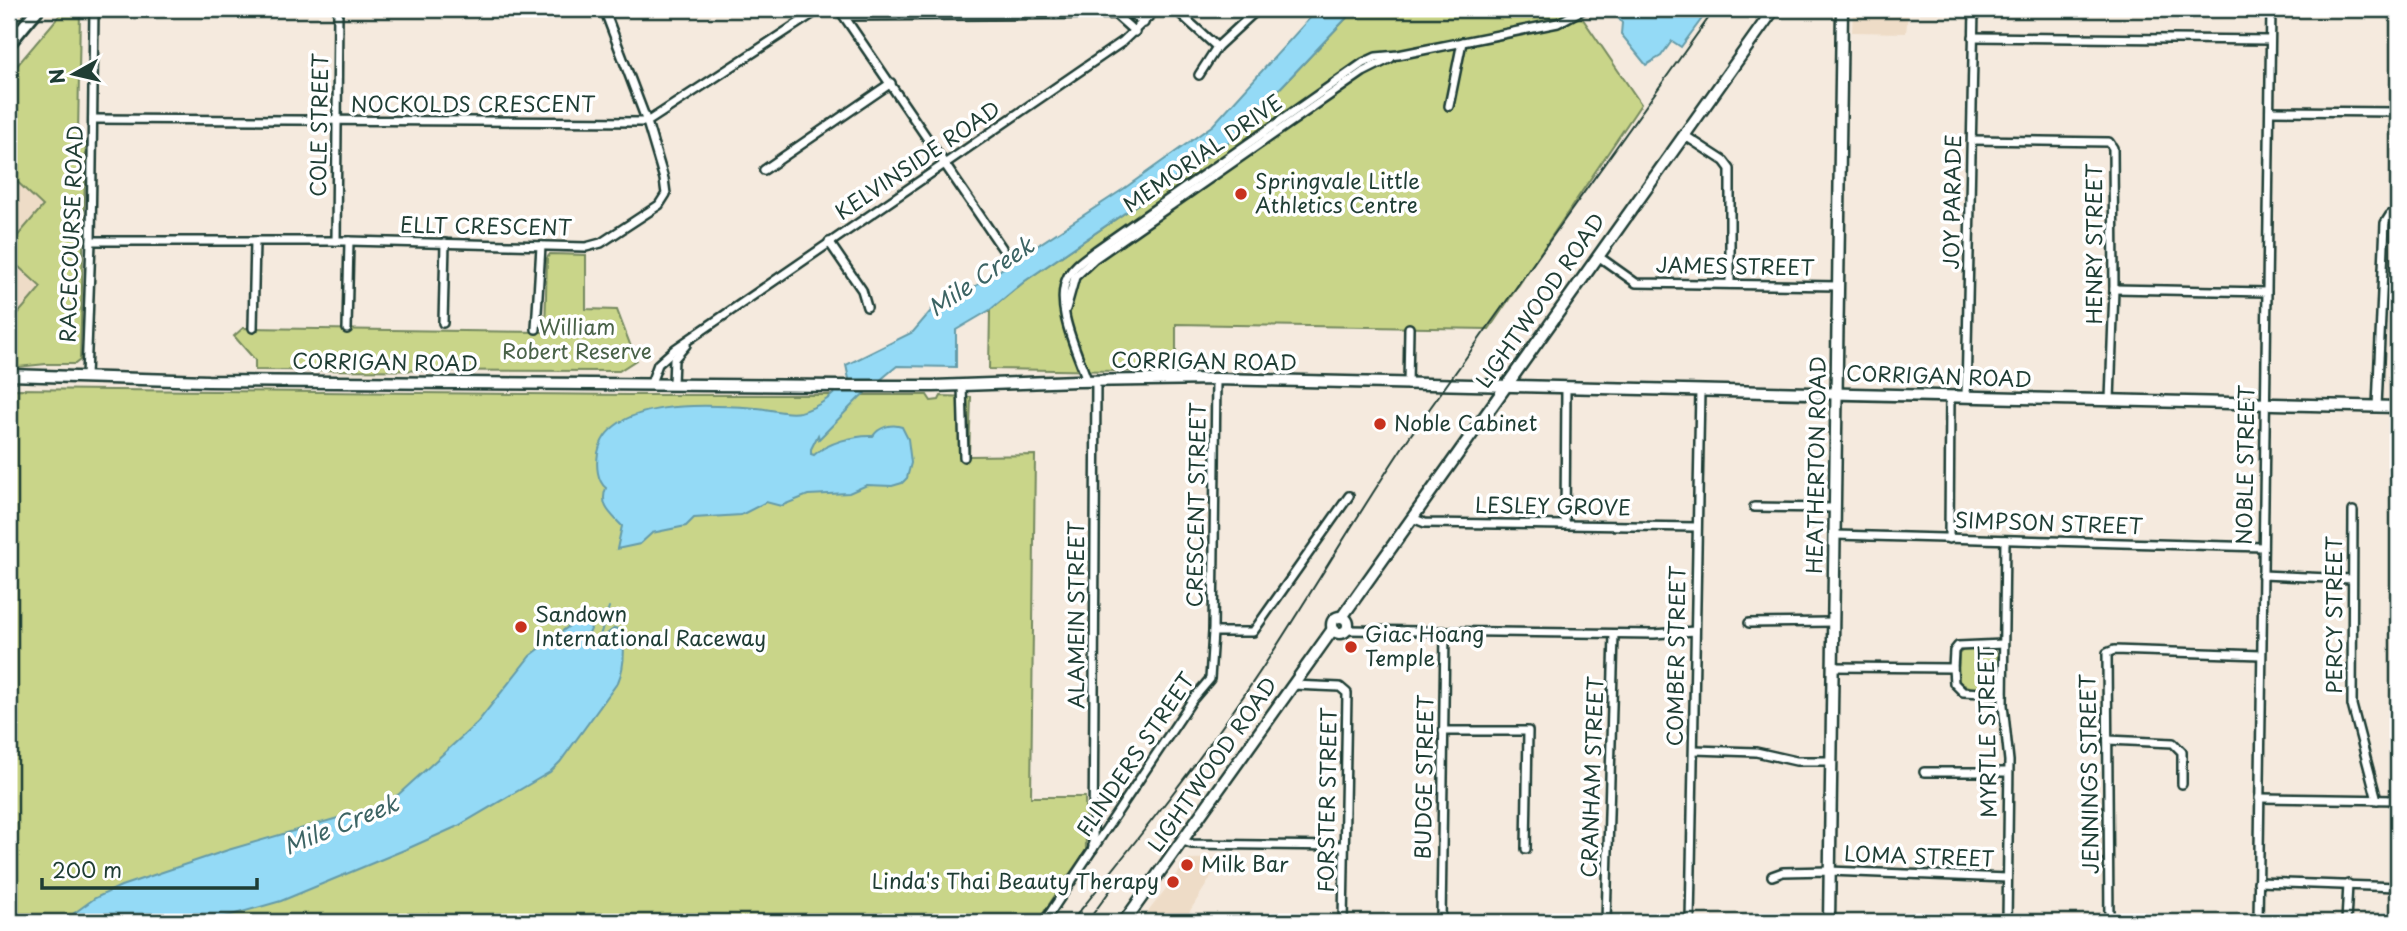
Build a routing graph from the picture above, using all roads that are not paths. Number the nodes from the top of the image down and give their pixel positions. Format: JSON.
{"nodes":[{"id":1,"x":13,"y":9,"type":"edge"},
{"id":2,"x":38,"y":9,"type":"edge"},
{"id":3,"x":94,"y":9,"type":"edge"},
{"id":4,"x":338,"y":9,"type":"edge"},
{"id":5,"x":604,"y":9,"type":"edge"},
{"id":6,"x":820,"y":9,"type":"edge"},
{"id":7,"x":839,"y":9,"type":"edge"},
{"id":8,"x":1157,"y":9,"type":"edge"},
{"id":9,"x":1175,"y":9,"type":"edge"},
{"id":10,"x":1258,"y":9,"type":"edge"},
{"id":11,"x":1584,"y":9,"type":"edge"},
{"id":12,"x":1774,"y":9,"type":"edge"},
{"id":13,"x":1842,"y":9,"type":"edge"},
{"id":14,"x":1974,"y":9,"type":"edge"},
{"id":15,"x":2271,"y":9,"type":"edge"},
{"id":16,"x":9,"y":14,"type":"edge"},
{"id":17,"x":1116,"y":15,"type":"junction"},
{"id":18,"x":846,"y":16,"type":"junction"},
{"id":19,"x":1144,"y":23,"type":"junction"},
{"id":20,"x":1135,"y":32,"type":"junction"},
{"id":21,"x":1973,"y":37,"type":"junction"},
{"id":22,"x":2270,"y":40,"type":"junction"},
{"id":23,"x":1462,"y":42,"type":"junction"},
{"id":24,"x":9,"y":44,"type":"edge"},
{"id":25,"x":1217,"y":47,"type":"junction"},
{"id":26,"x":1199,"y":75,"type":"dead end"},
{"id":27,"x":891,"y":83,"type":"junction"},
{"id":28,"x":1449,"y":106,"type":"dead end"},
{"id":29,"x":2270,"y":111,"type":"junction"},
{"id":30,"x":2398,"y":112,"type":"edge"},
{"id":31,"x":93,"y":119,"type":"junction"},
{"id":32,"x":338,"y":122,"type":"junction"},
{"id":33,"x":646,"y":122,"type":"junction"},
{"id":34,"x":1684,"y":135,"type":"junction"},
{"id":35,"x":1972,"y":140,"type":"junction"},
{"id":36,"x":945,"y":164,"type":"junction"},
{"id":37,"x":764,"y":170,"type":"dead end"},
{"id":38,"x":2398,"y":211,"type":"edge"},
{"id":39,"x":255,"y":241,"type":"junction"},
{"id":40,"x":336,"y":241,"type":"junction"},
{"id":41,"x":349,"y":241,"type":"junction"},
{"id":42,"x":91,"y":242,"type":"junction"},
{"id":43,"x":829,"y":242,"type":"junction"},
{"id":44,"x":445,"y":243,"type":"junction"},
{"id":45,"x":541,"y":246,"type":"junction"},
{"id":46,"x":1002,"y":248,"type":"dead end"},
{"id":47,"x":1598,"y":256,"type":"junction"},
{"id":48,"x":1730,"y":284,"type":"junction"},
{"id":49,"x":1839,"y":286,"type":"junction"},
{"id":50,"x":2114,"y":289,"type":"junction"},
{"id":51,"x":2266,"y":292,"type":"junction"},
{"id":52,"x":867,"y":307,"type":"dead end"},
{"id":53,"x":443,"y":323,"type":"dead end"},
{"id":54,"x":253,"y":328,"type":"dead end"},
{"id":55,"x":1409,"y":328,"type":"dead end"},
{"id":56,"x":347,"y":329,"type":"dead end"},
{"id":57,"x":537,"y":329,"type":"dead end"},
{"id":58,"x":694,"y":338,"type":"junction"},
{"id":59,"x":9,"y":375,"type":"edge"},
{"id":60,"x":86,"y":377,"type":"junction"},
{"id":61,"x":1216,"y":379,"type":"junction"},
{"id":62,"x":1091,"y":380,"type":"junction"},
{"id":63,"x":651,"y":383,"type":"junction"},
{"id":64,"x":673,"y":383,"type":"junction"},
{"id":65,"x":962,"y":385,"type":"junction"},
{"id":66,"x":1408,"y":385,"type":"junction"},
{"id":67,"x":1504,"y":387,"type":"junction"},
{"id":68,"x":1566,"y":389,"type":"junction"},
{"id":69,"x":1700,"y":390,"type":"junction"},
{"id":70,"x":1837,"y":393,"type":"junction"},
{"id":71,"x":1950,"y":396,"type":"junction"},
{"id":72,"x":1966,"y":397,"type":"junction"},
{"id":73,"x":2110,"y":400,"type":"junction"},
{"id":74,"x":2265,"y":404,"type":"junction"},
{"id":75,"x":2377,"y":407,"type":"junction"},
{"id":76,"x":2398,"y":407,"type":"edge"},
{"id":77,"x":964,"y":457,"type":"dead end"},
{"id":78,"x":1349,"y":496,"type":"dead end"},
{"id":79,"x":1754,"y":507,"type":"dead end"},
{"id":80,"x":1835,"y":508,"type":"junction"},
{"id":81,"x":2353,"y":511,"type":"dead end"},
{"id":82,"x":1412,"y":517,"type":"junction"},
{"id":83,"x":1565,"y":524,"type":"junction"},
{"id":84,"x":1696,"y":527,"type":"junction"},
{"id":85,"x":1835,"y":535,"type":"junction"},
{"id":86,"x":1949,"y":539,"type":"junction"},
{"id":87,"x":2005,"y":540,"type":"junction"},
{"id":88,"x":2263,"y":547,"type":"junction"},
{"id":89,"x":2262,"y":575,"type":"junction"},
{"id":90,"x":2352,"y":579,"type":"junction"},
{"id":91,"x":1342,"y":617,"type":"junction"},
{"id":92,"x":1833,"y":622,"type":"junction"},
{"id":93,"x":1749,"y":623,"type":"dead end"},
{"id":94,"x":1333,"y":629,"type":"junction"},
{"id":95,"x":1346,"y":630,"type":"junction"},
{"id":96,"x":1695,"y":631,"type":"junction"},
{"id":97,"x":1213,"y":632,"type":"junction"},
{"id":98,"x":1445,"y":632,"type":"junction"},
{"id":99,"x":1614,"y":634,"type":"junction"},
{"id":100,"x":2003,"y":645,"type":"junction"},
{"id":101,"x":2261,"y":656,"type":"junction"},
{"id":102,"x":1832,"y":667,"type":"junction"},
{"id":103,"x":1953,"y":668,"type":"junction"},
{"id":104,"x":1293,"y":685,"type":"junction"},
{"id":105,"x":2003,"y":694,"type":"junction"},
{"id":106,"x":1443,"y":731,"type":"junction"},
{"id":107,"x":2108,"y":740,"type":"junction"},
{"id":108,"x":1694,"y":750,"type":"junction"},
{"id":109,"x":1831,"y":761,"type":"junction"},
{"id":110,"x":1924,"y":772,"type":"dead end"},
{"id":111,"x":2008,"y":772,"type":"junction"},
{"id":112,"x":2182,"y":784,"type":"dead end"},
{"id":113,"x":2259,"y":797,"type":"junction"},
{"id":114,"x":2377,"y":800,"type":"junction"},
{"id":115,"x":2398,"y":800,"type":"edge"},
{"id":116,"x":1183,"y":841,"type":"junction"},
{"id":117,"x":1344,"y":846,"type":"junction"},
{"id":118,"x":1093,"y":849,"type":"junction"},
{"id":119,"x":1526,"y":849,"type":"dead end"},
{"id":120,"x":1829,"y":871,"type":"junction"},
{"id":121,"x":1772,"y":876,"type":"dead end"},
{"id":122,"x":2007,"y":878,"type":"junction"},
{"id":123,"x":2258,"y":882,"type":"junction"},
{"id":124,"x":2348,"y":884,"type":"junction"},
{"id":125,"x":2398,"y":887,"type":"edge"},
{"id":126,"x":1044,"y":922,"type":"edge"},
{"id":127,"x":1124,"y":922,"type":"edge"},
{"id":128,"x":1343,"y":922,"type":"edge"},
{"id":129,"x":1441,"y":922,"type":"edge"},
{"id":130,"x":1606,"y":922,"type":"edge"},
{"id":131,"x":1690,"y":922,"type":"edge"},
{"id":132,"x":1829,"y":922,"type":"edge"},
{"id":133,"x":2007,"y":922,"type":"edge"},
{"id":134,"x":2109,"y":922,"type":"edge"},
{"id":135,"x":2258,"y":922,"type":"edge"},
{"id":136,"x":2346,"y":922,"type":"edge"}],
"edges":[{"from":1,"to":16,"type":"highway"},
{"from":2,"to":24,"type":"highway"},
{"from":3,"to":31,"type":"street","name":"RACECOURSE ROAD"},
{"from":4,"to":32,"type":"street","name":"COLE STREET"},
{"from":5,"to":33,"type":"street","name":"ELLT CRESCENT"},
{"from":6,"to":33,"type":"street"},
{"from":7,"to":18,"type":"street"},
{"from":8,"to":19,"type":"street","name":"KELVINSIDE ROAD"},
{"from":9,"to":25,"type":"street"},
{"from":10,"to":25,"type":"street"},
{"from":11,"to":23,"type":"street","name":"MEMORIAL DRIVE"},
{"from":12,"to":34,"type":"main road","name":"LIGHTWOOD ROAD"},
{"from":13,"to":49,"type":"main road","name":"HEATHERTON ROAD"},
{"from":14,"to":21,"type":"street","name":"JOY PARADE"},
{"from":15,"to":22,"type":"street","name":"NOBLE STREET"},
{"from":17,"to":18,"type":"street"},
{"from":17,"to":19,"type":"street"},
{"from":17,"to":20,"type":"street"},
{"from":18,"to":27,"type":"street"},
{"from":19,"to":20,"type":"street","name":"KELVINSIDE ROAD"},
{"from":20,"to":36,"type":"street","name":"KELVINSIDE ROAD"},
{"from":21,"to":22,"type":"street"},
{"from":21,"to":35,"type":"street","name":"JOY PARADE"},
{"from":22,"to":29,"type":"street","name":"NOBLE STREET"},
{"from":23,"to":28,"type":"street"},
{"from":23,"to":62,"type":"street","name":"MEMORIAL DRIVE"},
{"from":25,"to":26,"type":"street"},
{"from":27,"to":36,"type":"street"},
{"from":27,"to":37,"type":"street"},
{"from":29,"to":30,"type":"street"},
{"from":29,"to":51,"type":"street","name":"NOBLE STREET"},
{"from":31,"to":32,"type":"street","name":"NOCKOLDS CRESCENT"},
{"from":31,"to":42,"type":"street","name":"RACECOURSE ROAD"},
{"from":32,"to":33,"type":"street","name":"NOCKOLDS CRESCENT"},
{"from":32,"to":40,"type":"street","name":"COLE STREET"},
{"from":33,"to":45,"type":"street","name":"ELLT CRESCENT"},
{"from":34,"to":47,"type":"main road","name":"LIGHTWOOD ROAD"},
{"from":34,"to":48,"type":"street"},
{"from":35,"to":50,"type":"street","name":"HENRY STREET"},
{"from":35,"to":72,"type":"street","name":"JOY PARADE"},
{"from":36,"to":43,"type":"street","name":"KELVINSIDE ROAD"},
{"from":36,"to":46,"type":"street"},
{"from":38,"to":75,"type":"street"},
{"from":39,"to":40,"type":"street","name":"ELLT CRESCENT"},
{"from":39,"to":42,"type":"street","name":"ELLT CRESCENT"},
{"from":39,"to":54,"type":"street"},
{"from":40,"to":41,"type":"street","name":"ELLT CRESCENT"},
{"from":41,"to":44,"type":"street","name":"ELLT CRESCENT"},
{"from":41,"to":56,"type":"street"},
{"from":42,"to":60,"type":"street","name":"RACECOURSE ROAD"},
{"from":43,"to":52,"type":"street"},
{"from":43,"to":58,"type":"street","name":"KELVINSIDE ROAD"},
{"from":44,"to":45,"type":"street","name":"ELLT CRESCENT"},
{"from":44,"to":53,"type":"street"},
{"from":45,"to":57,"type":"street"},
{"from":47,"to":48,"type":"street","name":"JAMES STREET"},
{"from":47,"to":67,"type":"main road","name":"LIGHTWOOD ROAD"},
{"from":48,"to":49,"type":"street","name":"JAMES STREET"},
{"from":49,"to":70,"type":"main road","name":"HEATHERTON ROAD"},
{"from":50,"to":51,"type":"street"},
{"from":50,"to":73,"type":"street","name":"HENRY STREET"},
{"from":51,"to":74,"type":"street","name":"NOBLE STREET"},
{"from":55,"to":66,"type":"street"},
{"from":58,"to":63,"type":"street","name":"KELVINSIDE ROAD"},
{"from":58,"to":64,"type":"street","name":"KELVINSIDE ROAD"},
{"from":59,"to":60,"type":"main road","name":"CORRIGAN ROAD"},
{"from":60,"to":63,"type":"main road","name":"CORRIGAN ROAD"},
{"from":61,"to":62,"type":"main road","name":"CORRIGAN ROAD"},
{"from":61,"to":66,"type":"main road","name":"CORRIGAN ROAD"},
{"from":61,"to":97,"type":"street","name":"CRESCENT STREET"},
{"from":62,"to":65,"type":"main road","name":"CORRIGAN ROAD"},
{"from":62,"to":118,"type":"street","name":"ALAMEIN STREET"},
{"from":63,"to":64,"type":"main road","name":"CORRIGAN ROAD"},
{"from":64,"to":65,"type":"main road","name":"CORRIGAN ROAD"},
{"from":65,"to":77,"type":"street"},
{"from":66,"to":67,"type":"main road","name":"CORRIGAN ROAD"},
{"from":67,"to":68,"type":"main road","name":"CORRIGAN ROAD"},
{"from":67,"to":82,"type":"main road","name":"LIGHTWOOD ROAD"},
{"from":68,"to":69,"type":"main road","name":"CORRIGAN ROAD"},
{"from":68,"to":83,"type":"street"},
{"from":69,"to":70,"type":"main road","name":"CORRIGAN ROAD"},
{"from":69,"to":84,"type":"street","name":"COMBER STREET"},
{"from":70,"to":71,"type":"main road","name":"CORRIGAN ROAD"},
{"from":70,"to":80,"type":"main road","name":"HEATHERTON ROAD"},
{"from":71,"to":72,"type":"main road","name":"CORRIGAN ROAD"},
{"from":71,"to":86,"type":"street"},
{"from":72,"to":73,"type":"main road","name":"CORRIGAN ROAD"},
{"from":73,"to":74,"type":"main road","name":"CORRIGAN ROAD"},
{"from":74,"to":75,"type":"main road","name":"CORRIGAN ROAD"},
{"from":74,"to":88,"type":"street","name":"NOBLE STREET"},
{"from":75,"to":76,"type":"main road","name":"CORRIGAN ROAD"},
{"from":78,"to":97,"type":"street"},
{"from":79,"to":80,"type":"street"},
{"from":80,"to":85,"type":"main road","name":"HEATHERTON ROAD"},
{"from":81,"to":90,"type":"street","name":"PERCY STREET"},
{"from":82,"to":83,"type":"street","name":"LESLEY GROVE"},
{"from":82,"to":91,"type":"main road","name":"LIGHTWOOD ROAD"},
{"from":83,"to":84,"type":"street","name":"LESLEY GROVE"},
{"from":84,"to":96,"type":"street","name":"COMBER STREET"},
{"from":85,"to":86,"type":"street","name":"SIMPSON STREET"},
{"from":85,"to":92,"type":"main road","name":"HEATHERTON ROAD"},
{"from":86,"to":87,"type":"street","name":"SIMPSON STREET"},
{"from":87,"to":88,"type":"street","name":"SIMPSON STREET"},
{"from":87,"to":100,"type":"street","name":"MYRTLE STREET"},
{"from":88,"to":89,"type":"street","name":"NOBLE STREET"},
{"from":89,"to":90,"type":"street"},
{"from":89,"to":101,"type":"street","name":"NOBLE STREET"},
{"from":90,"to":114,"type":"street","name":"PERCY STREET"},
{"from":91,"to":94,"type":"main road"},
{"from":91,"to":95,"type":"main road"},
{"from":92,"to":93,"type":"street"},
{"from":92,"to":102,"type":"main road","name":"HEATHERTON ROAD"},
{"from":94,"to":95,"type":"main road"},
{"from":94,"to":104,"type":"main road","name":"LIGHTWOOD ROAD"},
{"from":95,"to":98,"type":"street"},
{"from":96,"to":99,"type":"street"},
{"from":96,"to":108,"type":"street","name":"COMBER STREET"},
{"from":97,"to":118,"type":"street","name":"FLINDERS STREET"},
{"from":98,"to":99,"type":"street"},
{"from":98,"to":106,"type":"street","name":"BUDGE STREET"},
{"from":99,"to":130,"type":"street","name":"CRANHAM STREET"},
{"from":100,"to":103,"type":"street"},
{"from":100,"to":105,"type":"street","name":"MYRTLE STREET"},
{"from":101,"to":107,"type":"street","name":"JENNINGS STREET"},
{"from":101,"to":113,"type":"street","name":"NOBLE STREET"},
{"from":102,"to":103,"type":"street"},
{"from":102,"to":109,"type":"main road","name":"HEATHERTON ROAD"},
{"from":103,"to":105,"type":"street"},
{"from":104,"to":116,"type":"main road","name":"LIGHTWOOD ROAD"},
{"from":104,"to":117,"type":"street","name":"FORSTER STREET"},
{"from":105,"to":111,"type":"street","name":"MYRTLE STREET"},
{"from":106,"to":119,"type":"street"},
{"from":106,"to":129,"type":"street","name":"BUDGE STREET"},
{"from":107,"to":112,"type":"street"},
{"from":107,"to":134,"type":"street","name":"JENNINGS STREET"},
{"from":108,"to":109,"type":"street"},
{"from":108,"to":131,"type":"street","name":"COMBER STREET"},
{"from":109,"to":120,"type":"main road","name":"HEATHERTON ROAD"},
{"from":110,"to":111,"type":"street"},
{"from":111,"to":122,"type":"street","name":"MYRTLE STREET"},
{"from":113,"to":114,"type":"street"},
{"from":113,"to":123,"type":"street","name":"NOBLE STREET"},
{"from":114,"to":115,"type":"street"},
{"from":116,"to":117,"type":"street"},
{"from":116,"to":127,"type":"main road","name":"LIGHTWOOD ROAD"},
{"from":117,"to":128,"type":"street","name":"FORSTER STREET"},
{"from":118,"to":126,"type":"street","name":"FLINDERS STREET"},
{"from":120,"to":121,"type":"street","name":"LOMA STREET"},
{"from":120,"to":122,"type":"street","name":"LOMA STREET"},
{"from":120,"to":132,"type":"main road","name":"HEATHERTON ROAD"},
{"from":122,"to":133,"type":"street","name":"MYRTLE STREET"},
{"from":123,"to":124,"type":"street"},
{"from":123,"to":135,"type":"street","name":"NOBLE STREET"},
{"from":124,"to":125,"type":"street"},
{"from":124,"to":136,"type":"street"}]}
